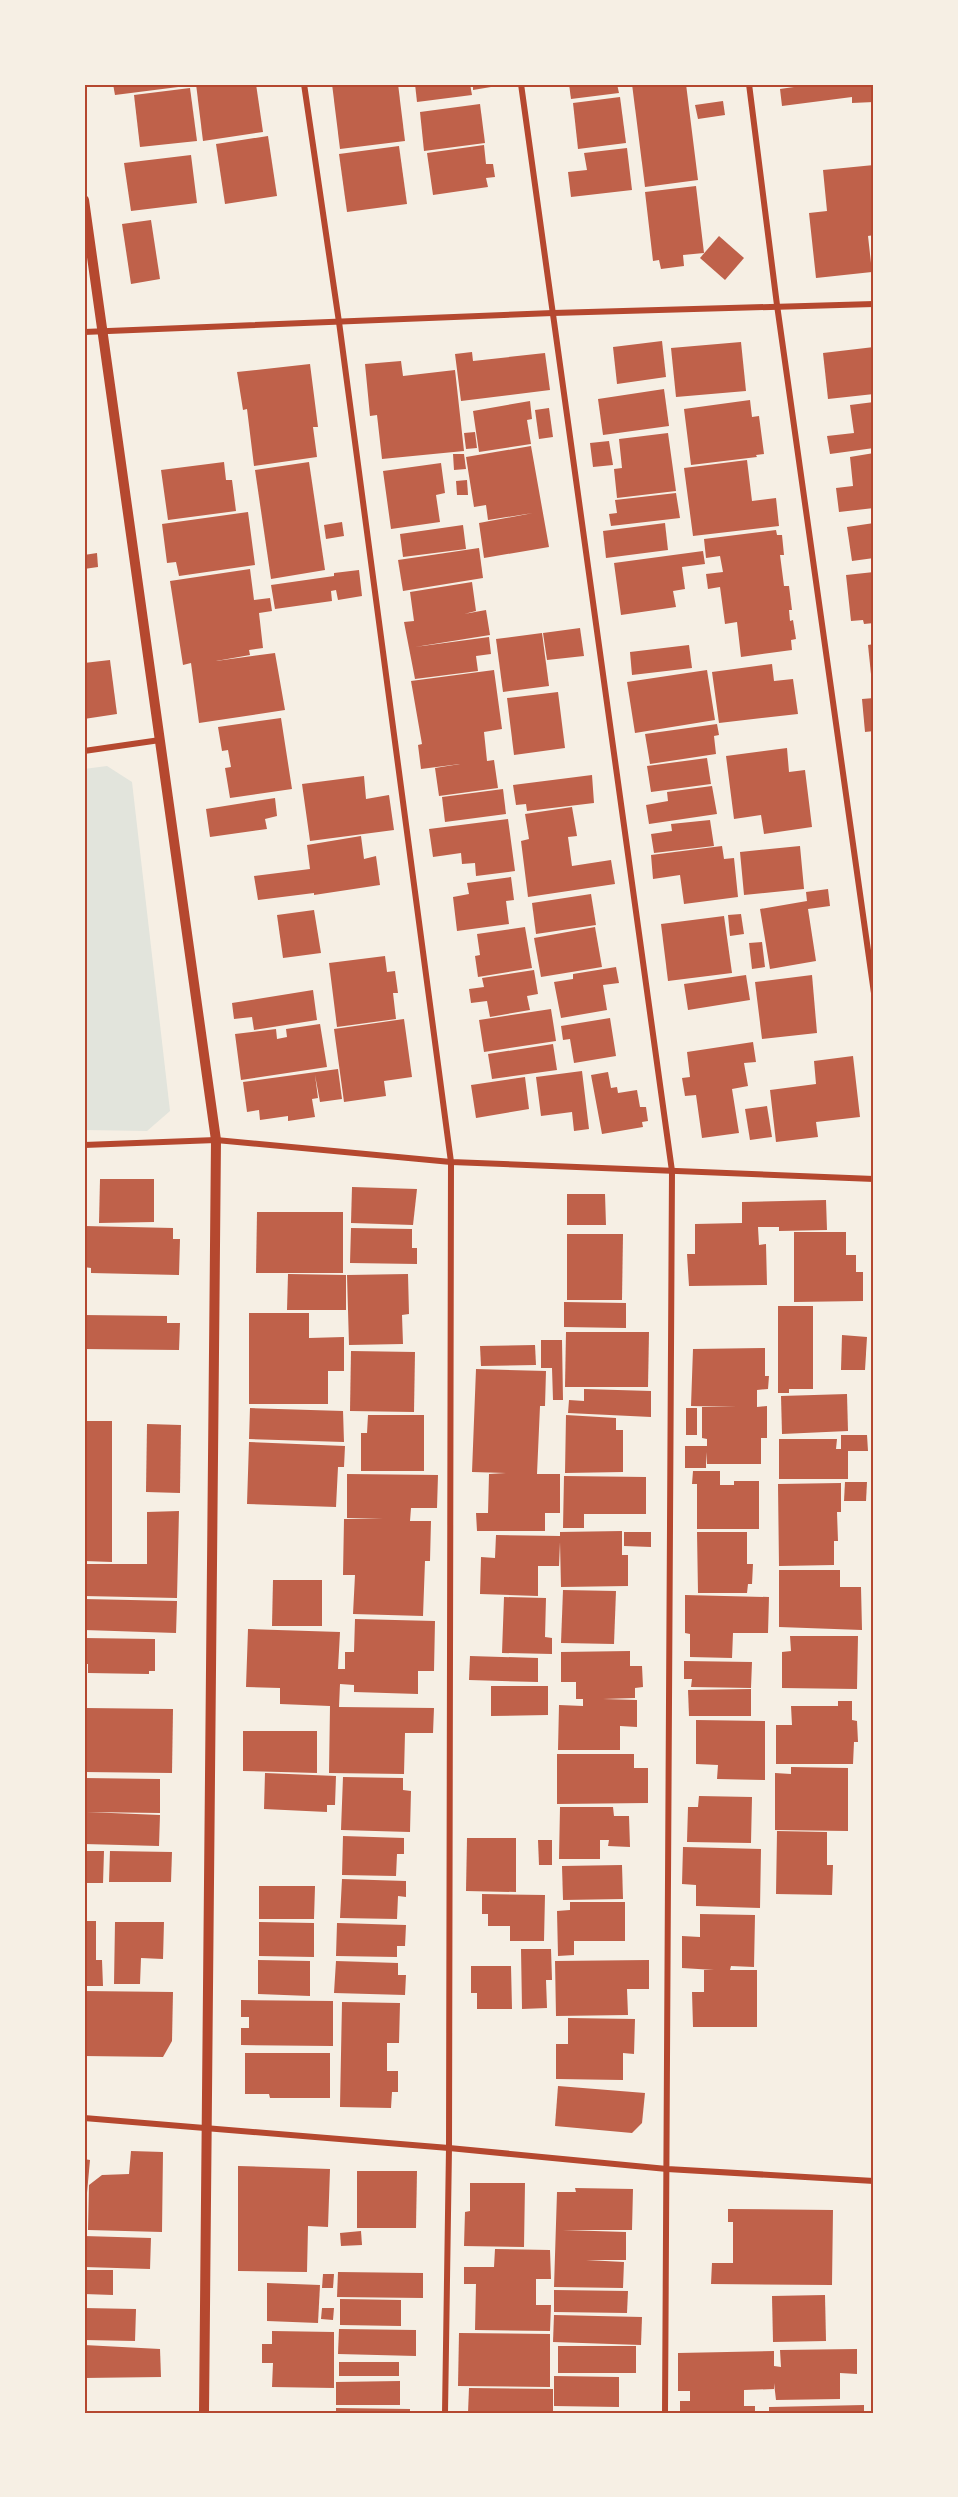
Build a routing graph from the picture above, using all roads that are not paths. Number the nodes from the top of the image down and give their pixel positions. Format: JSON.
{"nodes":[{"id":1,"x":304,"y":84,"type":"edge"},
{"id":2,"x":521,"y":84,"type":"edge"},
{"id":3,"x":749,"y":84,"type":"edge"},
{"id":4,"x":84,"y":200,"type":"edge"},
{"id":5,"x":874,"y":304,"type":"edge"},
{"id":6,"x":777,"y":305,"type":"junction"},
{"id":7,"x":553,"y":313,"type":"junction"},
{"id":8,"x":339,"y":322,"type":"junction"},
{"id":9,"x":84,"y":332,"type":"edge"},
{"id":10,"x":104,"y":332,"type":"junction"},
{"id":11,"x":160,"y":740,"type":"junction"},
{"id":12,"x":84,"y":751,"type":"edge"},
{"id":13,"x":874,"y":993,"type":"edge"},
{"id":14,"x":216,"y":1140,"type":"junction"},
{"id":15,"x":84,"y":1145,"type":"edge"},
{"id":16,"x":451,"y":1162,"type":"junction"},
{"id":17,"x":672,"y":1171,"type":"junction"},
{"id":18,"x":874,"y":1179,"type":"edge"},
{"id":19,"x":84,"y":2118,"type":"edge"},
{"id":20,"x":207,"y":2128,"type":"junction"},
{"id":21,"x":449,"y":2148,"type":"junction"},
{"id":22,"x":667,"y":2169,"type":"junction"},
{"id":23,"x":874,"y":2181,"type":"edge"},
{"id":24,"x":204,"y":2413,"type":"edge"},
{"id":25,"x":445,"y":2413,"type":"edge"},
{"id":26,"x":665,"y":2413,"type":"edge"}],
"edges":[{"from":1,"to":8,"type":"street"},
{"from":2,"to":7,"type":"street"},
{"from":3,"to":6,"type":"street"},
{"from":4,"to":10,"type":"street"},
{"from":5,"to":6,"type":"street"},
{"from":6,"to":7,"type":"street"},
{"from":6,"to":13,"type":"street"},
{"from":7,"to":8,"type":"street"},
{"from":7,"to":17,"type":"street"},
{"from":8,"to":10,"type":"street"},
{"from":8,"to":16,"type":"street"},
{"from":9,"to":10,"type":"street"},
{"from":10,"to":11,"type":"street"},
{"from":11,"to":12,"type":"street"},
{"from":11,"to":14,"type":"street"},
{"from":14,"to":15,"type":"street"},
{"from":14,"to":16,"type":"street"},
{"from":14,"to":20,"type":"street"},
{"from":16,"to":17,"type":"street"},
{"from":16,"to":21,"type":"street"},
{"from":17,"to":18,"type":"street"},
{"from":17,"to":22,"type":"street"},
{"from":19,"to":20,"type":"street"},
{"from":20,"to":21,"type":"street"},
{"from":20,"to":24,"type":"street"},
{"from":21,"to":22,"type":"street"},
{"from":21,"to":25,"type":"street"},
{"from":22,"to":23,"type":"street"},
{"from":22,"to":26,"type":"street"}]}
